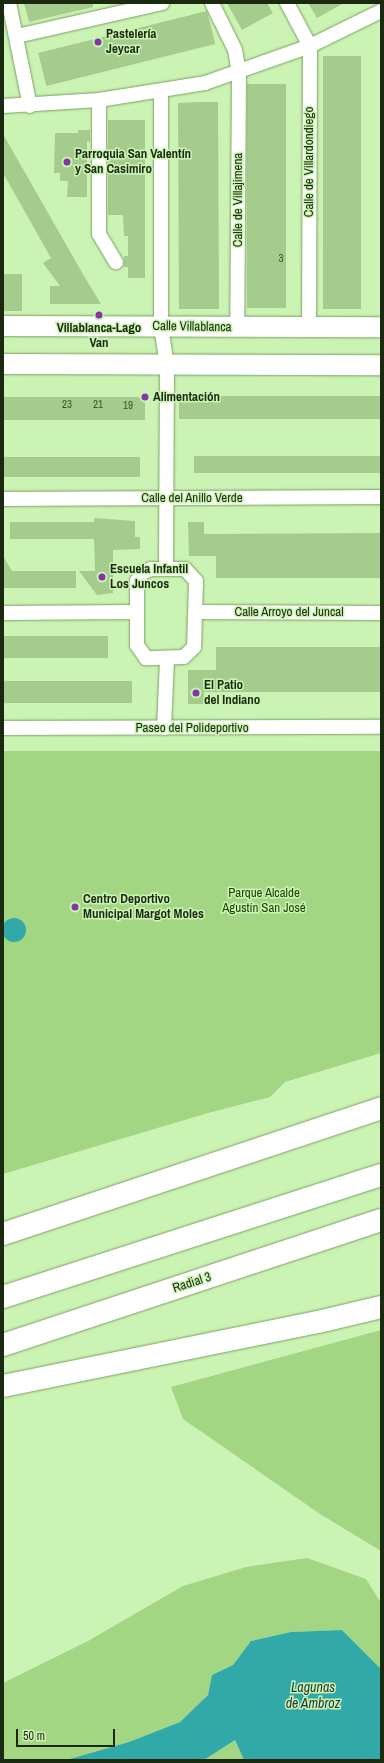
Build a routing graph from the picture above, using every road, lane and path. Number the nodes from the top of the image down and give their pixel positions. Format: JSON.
{"nodes":[{"id":1,"x":9,"y":3,"type":"edge"},
{"id":2,"x":162,"y":3,"type":"edge"},
{"id":3,"x":212,"y":3,"type":"edge"},
{"id":4,"x":287,"y":3,"type":"edge"},
{"id":5,"x":381,"y":11,"type":"edge"},
{"id":6,"x":17,"y":36,"type":"junction"},
{"id":7,"x":310,"y":46,"type":"junction"},
{"id":8,"x":239,"y":72,"type":"junction"},
{"id":9,"x":161,"y":90,"type":"junction"},
{"id":10,"x":99,"y":100,"type":"junction"},
{"id":11,"x":3,"y":106,"type":"edge"},
{"id":12,"x":30,"y":106,"type":"junction"},
{"id":13,"x":116,"y":262,"type":"dead end"},
{"id":14,"x":3,"y":326,"type":"edge"},
{"id":15,"x":161,"y":326,"type":"junction"},
{"id":16,"x":237,"y":327,"type":"junction"},
{"id":17,"x":381,"y":327,"type":"edge"},
{"id":18,"x":309,"y":328,"type":"junction"},
{"id":19,"x":3,"y":364,"type":"edge"},
{"id":20,"x":381,"y":365,"type":"edge"},
{"id":21,"x":167,"y":366,"type":"junction"},
{"id":22,"x":166,"y":498,"type":"junction"},
{"id":23,"x":381,"y":498,"type":"edge"},
{"id":24,"x":3,"y":499,"type":"edge"},
{"id":25,"x":166,"y":568,"type":"junction"},
{"id":26,"x":136,"y":612,"type":"junction"},
{"id":27,"x":196,"y":612,"type":"junction"},
{"id":28,"x":3,"y":613,"type":"edge"},
{"id":29,"x":381,"y":613,"type":"edge"},
{"id":30,"x":167,"y":660,"type":"junction"},
{"id":31,"x":381,"y":727,"type":"edge"},
{"id":32,"x":3,"y":728,"type":"edge"},
{"id":33,"x":164,"y":728,"type":"junction"},
{"id":34,"x":381,"y":1108,"type":"edge"},
{"id":35,"x":381,"y":1175,"type":"edge"},
{"id":36,"x":381,"y":1220,"type":"edge"},
{"id":37,"x":3,"y":1234,"type":"edge"},
{"id":38,"x":3,"y":1297,"type":"edge"},
{"id":39,"x":381,"y":1307,"type":"edge"},
{"id":40,"x":3,"y":1345,"type":"edge"},
{"id":41,"x":3,"y":1386,"type":"edge"}],
"edges":[{"from":1,"to":6,"type":"street"},
{"from":2,"to":6,"type":"street"},
{"from":3,"to":8,"type":"street","name":"Calle de Villajimena"},
{"from":4,"to":7,"type":"street","name":"Calle de Villardondiego"},
{"from":5,"to":7,"type":"street"},
{"from":6,"to":12,"type":"street"},
{"from":7,"to":8,"type":"street"},
{"from":7,"to":18,"type":"street","name":"Calle de Villardondiego"},
{"from":8,"to":9,"type":"street"},
{"from":8,"to":16,"type":"street","name":"Calle de Villajimena"},
{"from":9,"to":10,"type":"street"},
{"from":9,"to":15,"type":"street"},
{"from":10,"to":12,"type":"street"},
{"from":10,"to":13,"type":"street"},
{"from":11,"to":12,"type":"street"},
{"from":14,"to":15,"type":"main road","name":"Calle Villablanca"},
{"from":15,"to":16,"type":"main road","name":"Calle Villablanca"},
{"from":15,"to":21,"type":"street"},
{"from":16,"to":18,"type":"main road","name":"Calle Villablanca"},
{"from":17,"to":18,"type":"main road","name":"Calle Villablanca"},
{"from":19,"to":21,"type":"main road"},
{"from":20,"to":21,"type":"main road"},
{"from":21,"to":22,"type":"street"},
{"from":22,"to":23,"type":"street","name":"Calle del Anillo Verde"},
{"from":22,"to":24,"type":"street","name":"Calle del Anillo Verde"},
{"from":22,"to":25,"type":"street"},
{"from":25,"to":26,"type":"street"},
{"from":25,"to":27,"type":"street"},
{"from":26,"to":28,"type":"street"},
{"from":26,"to":30,"type":"street"},
{"from":27,"to":29,"type":"street","name":"Calle Arroyo del Juncal"},
{"from":27,"to":30,"type":"street"},
{"from":30,"to":33,"type":"street"},
{"from":31,"to":33,"type":"street","name":"Paseo del Polideportivo"},
{"from":32,"to":33,"type":"street","name":"Paseo del Polideportivo"},
{"from":34,"to":37,"type":"highway"},
{"from":35,"to":38,"type":"highway"},
{"from":36,"to":40,"type":"highway","name":"Radial 3"},
{"from":39,"to":41,"type":"highway"}]}
